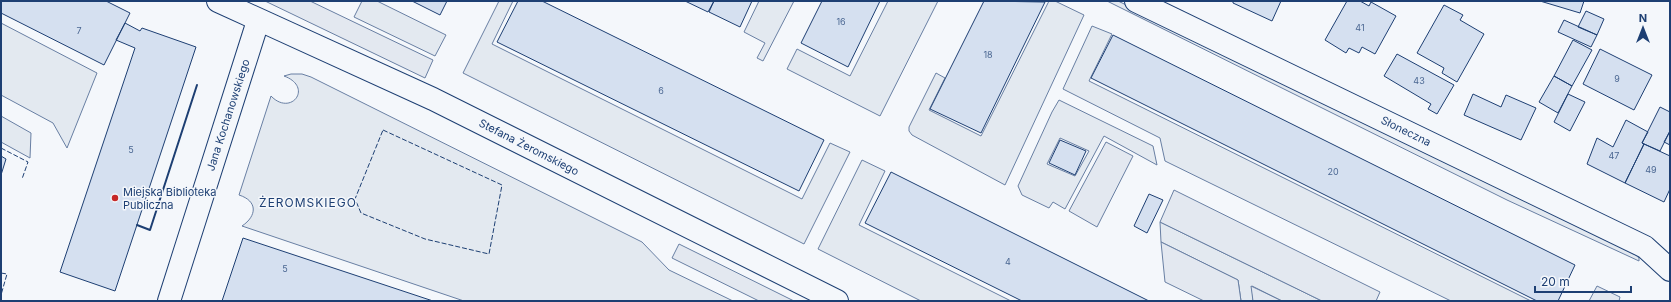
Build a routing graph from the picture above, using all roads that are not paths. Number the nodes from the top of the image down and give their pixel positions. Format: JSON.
{"nodes":[{"id":1,"x":218,"y":1,"type":"edge"},
{"id":2,"x":1136,"y":1,"type":"edge"},
{"id":3,"x":258,"y":21,"type":"junction"},
{"id":4,"x":1670,"y":270,"type":"edge"},
{"id":5,"x":169,"y":301,"type":"edge"},
{"id":6,"x":837,"y":301,"type":"edge"}],
"edges":[{"from":1,"to":3,"type":"street","name":"Stefana Żeromskiego"},
{"from":2,"to":4,"type":"street","name":"Słoneczna"},
{"from":3,"to":5,"type":"street","name":"Jana Kochanowskiego"},
{"from":3,"to":6,"type":"street","name":"Stefana Żeromskiego"}]}
